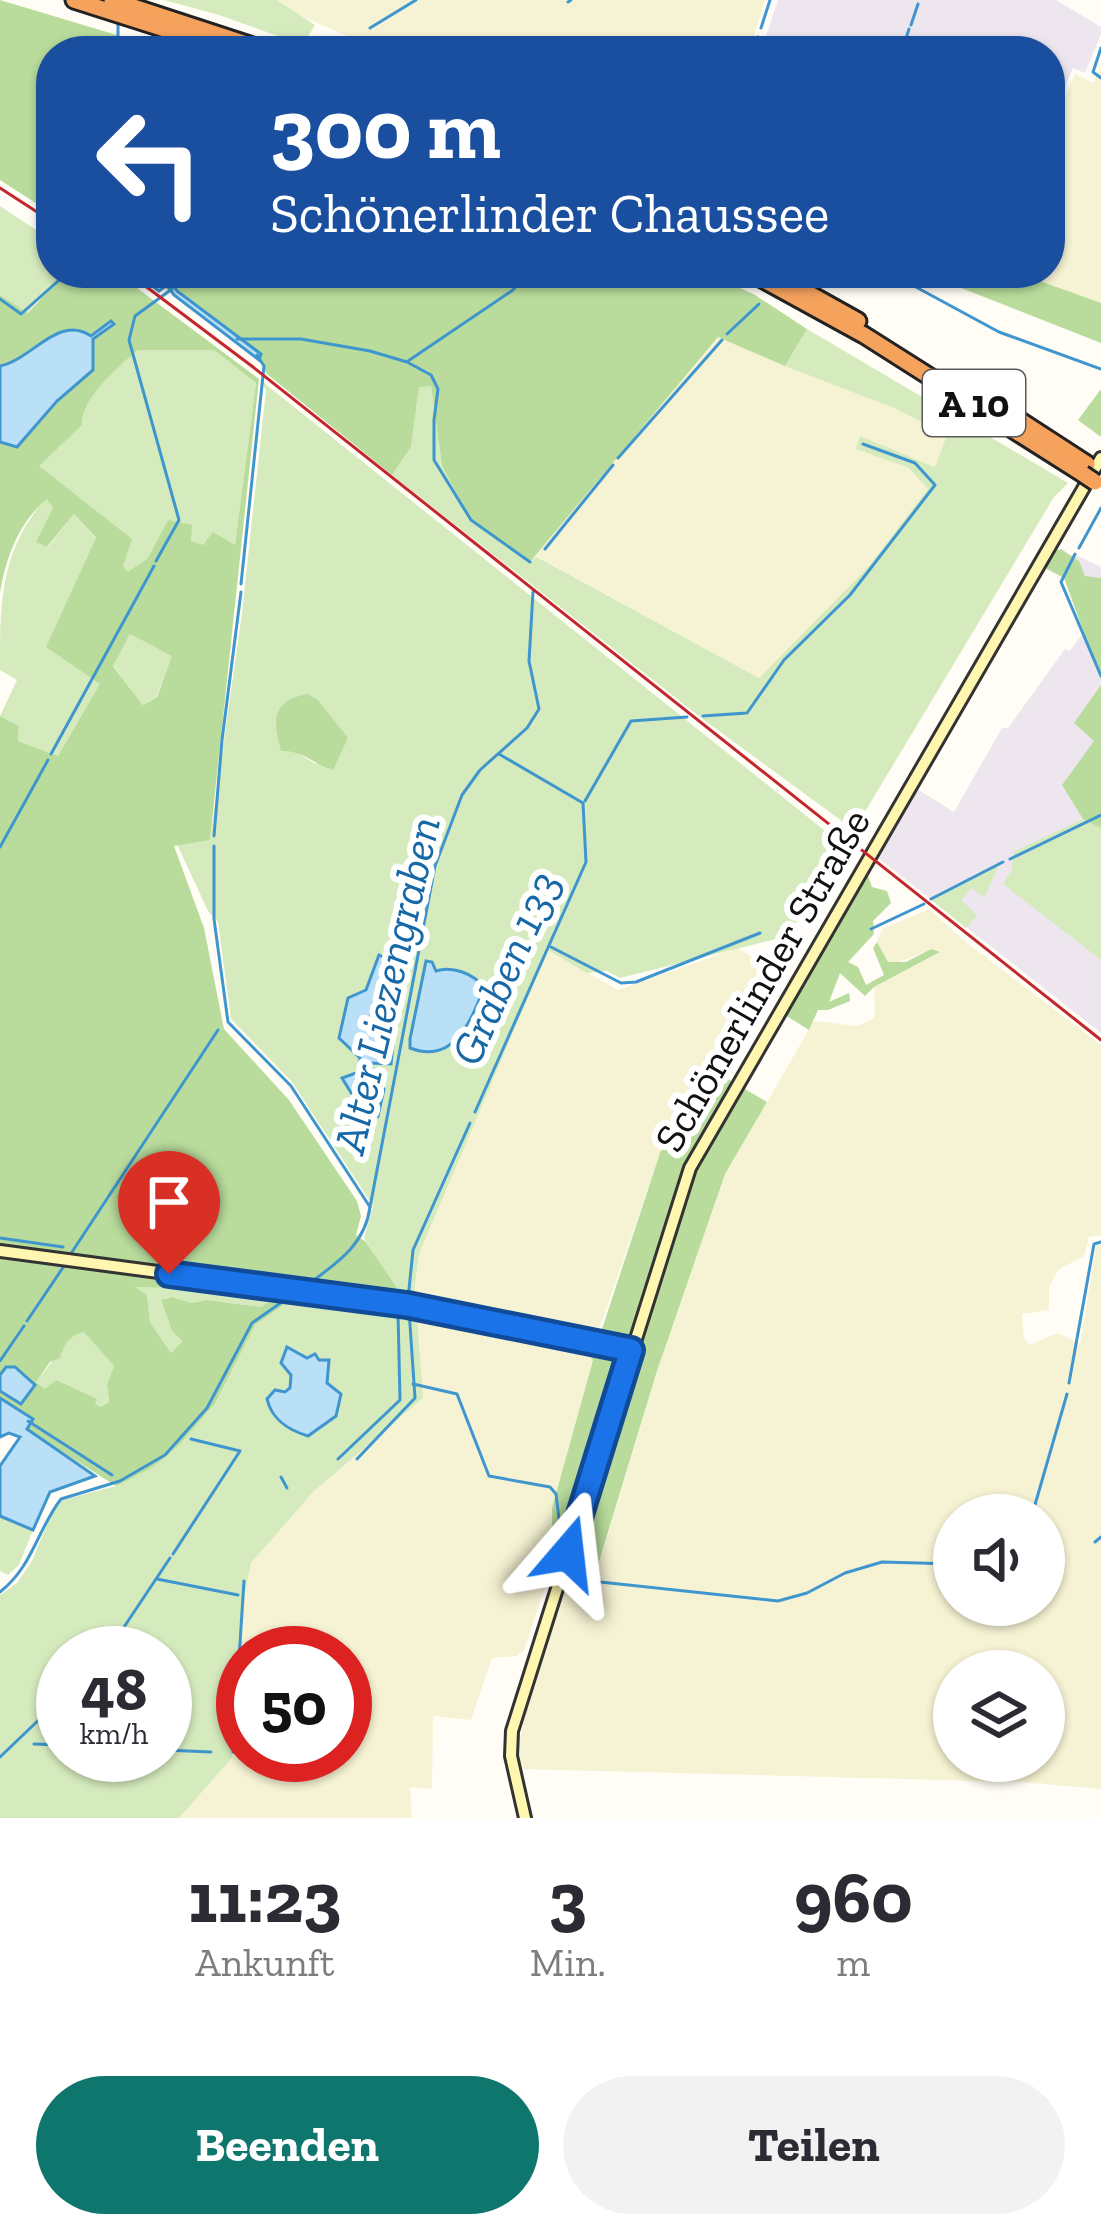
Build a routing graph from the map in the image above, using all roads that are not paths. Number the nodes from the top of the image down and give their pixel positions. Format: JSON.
{"nodes":[{"id":1,"x":74,"y":0,"type":"edge"},
{"id":2,"x":117,"y":7,"type":"edge"},
{"id":3,"x":194,"y":36,"type":"edge"},
{"id":4,"x":217,"y":36,"type":"edge"},
{"id":5,"x":778,"y":288,"type":"edge"},
{"id":6,"x":798,"y":288,"type":"edge"},
{"id":7,"x":1095,"y":473,"type":"edge"},
{"id":8,"x":0,"y":1252,"type":"edge"},
{"id":9,"x":631,"y":1350,"type":"junction"},
{"id":10,"x":525,"y":1818,"type":"edge"}],
"edges":[{"from":1,"to":2,"type":"highway"},
{"from":2,"to":3,"type":"highway"},
{"from":2,"to":4,"type":"highway"},
{"from":5,"to":7,"type":"highway","number":"A 10"},
{"from":6,"to":7,"type":"highway","number":"A 10"},
{"from":7,"to":9,"type":"main road","name":"Schönerlinder Straße"},
{"from":8,"to":9,"type":"main road"},
{"from":9,"to":10,"type":"main road","name":"Schönerlinder Straße"}]}
